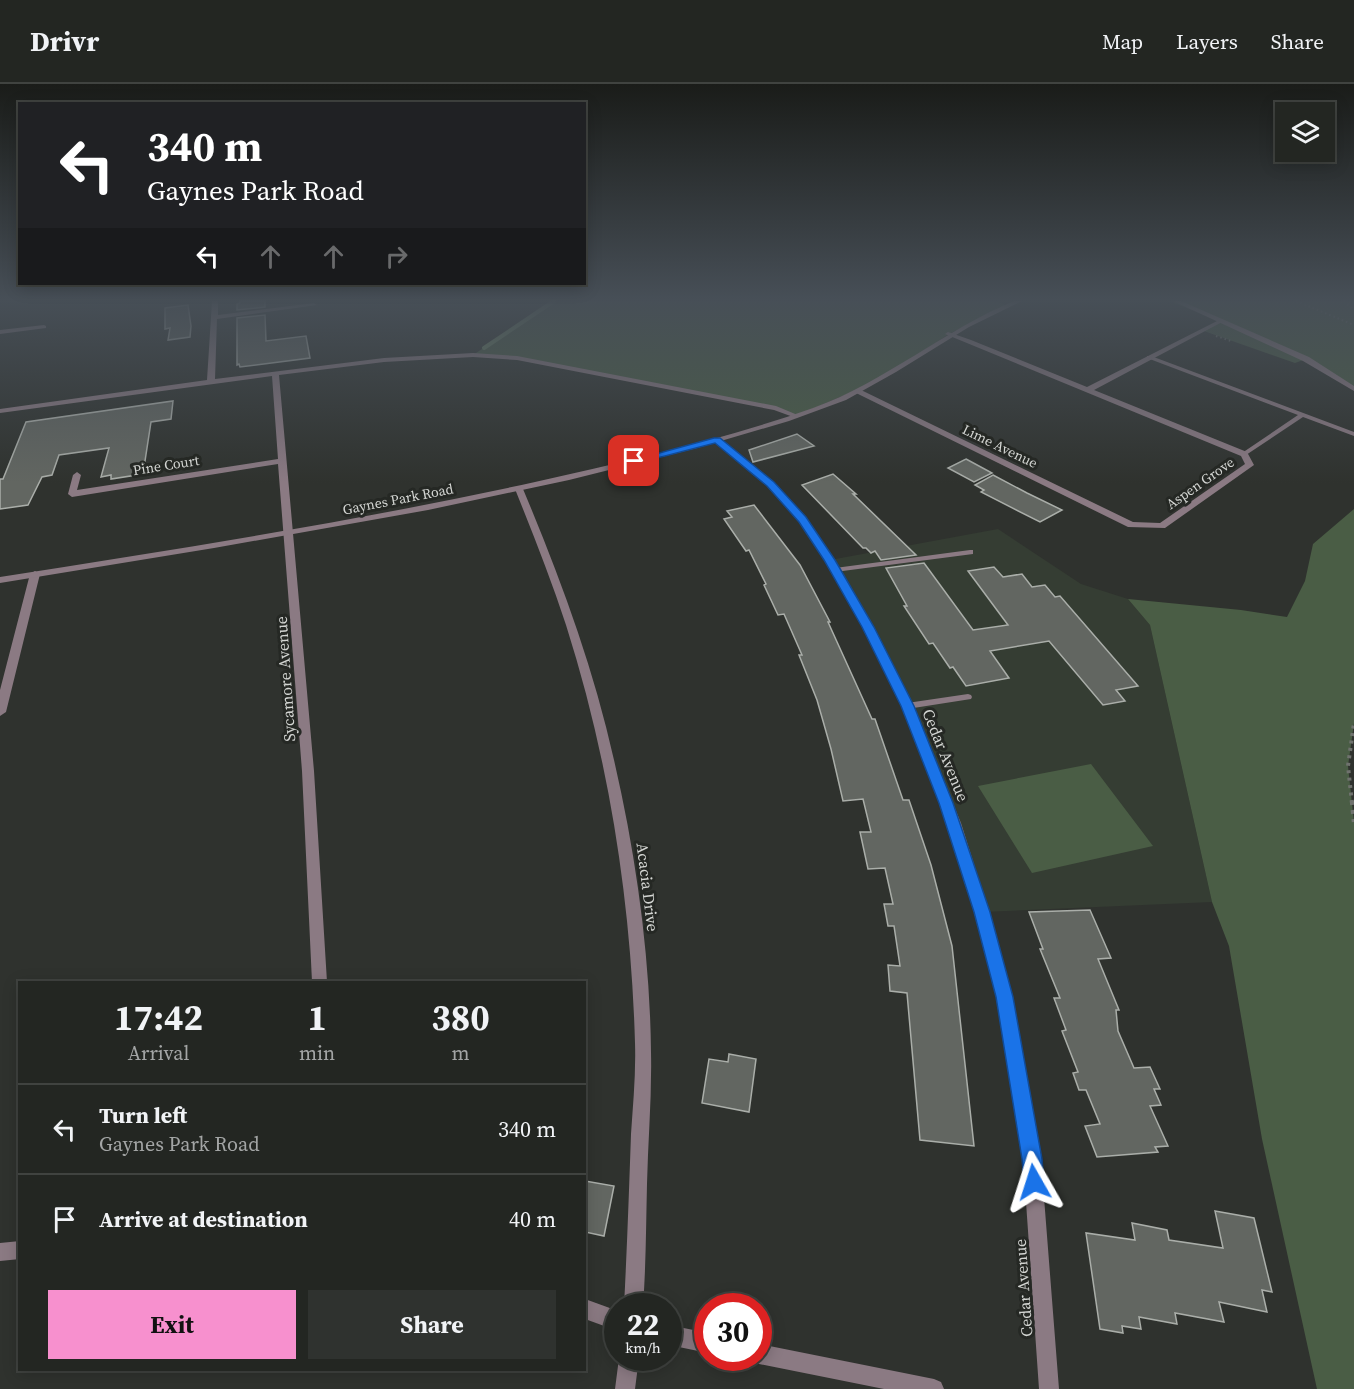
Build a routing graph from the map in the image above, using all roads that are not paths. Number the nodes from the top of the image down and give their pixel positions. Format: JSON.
{"nodes":[{"id":1,"x":212,"y":362,"type":"edge"},
{"id":2,"x":379,"y":362,"type":"edge"},
{"id":3,"x":531,"y":362,"type":"edge"},
{"id":4,"x":905,"y":362,"type":"edge"},
{"id":5,"x":1020,"y":362,"type":"edge"},
{"id":6,"x":1140,"y":362,"type":"edge"},
{"id":7,"x":1162,"y":362,"type":"edge"},
{"id":8,"x":1311,"y":362,"type":"edge"},
{"id":9,"x":275,"y":373,"type":"junction"},
{"id":10,"x":211,"y":381,"type":"junction"},
{"id":11,"x":1354,"y":388,"type":"edge"},
{"id":12,"x":1089,"y":389,"type":"junction"},
{"id":13,"x":858,"y":392,"type":"junction"},
{"id":14,"x":0,"y":411,"type":"edge"},
{"id":15,"x":1302,"y":415,"type":"junction"},
{"id":16,"x":796,"y":416,"type":"junction"},
{"id":17,"x":1354,"y":434,"type":"edge"},
{"id":18,"x":717,"y":440,"type":"junction"},
{"id":19,"x":1244,"y":454,"type":"junction"},
{"id":20,"x":283,"y":461,"type":"junction"},
{"id":21,"x":77,"y":475,"type":"dead end"},
{"id":22,"x":519,"y":489,"type":"junction"},
{"id":23,"x":1131,"y":525,"type":"joint"},
{"id":24,"x":289,"y":533,"type":"junction"},
{"id":25,"x":970,"y":552,"type":"dead end"},
{"id":26,"x":835,"y":570,"type":"junction"},
{"id":27,"x":35,"y":574,"type":"junction"},
{"id":28,"x":0,"y":580,"type":"edge"},
{"id":29,"x":968,"y":697,"type":"dead end"},
{"id":30,"x":907,"y":706,"type":"junction"},
{"id":31,"x":0,"y":712,"type":"edge"},
{"id":32,"x":320,"y":981,"type":"edge"},
{"id":33,"x":18,"y":1250,"type":"edge"},
{"id":34,"x":0,"y":1252,"type":"edge"},
{"id":35,"x":634,"y":1293,"type":"edge"},
{"id":36,"x":586,"y":1309,"type":"edge"},
{"id":37,"x":604,"y":1316,"type":"edge"},
{"id":38,"x":772,"y":1357,"type":"edge"},
{"id":39,"x":627,"y":1371,"type":"edge"},
{"id":40,"x":625,"y":1389,"type":"edge"},
{"id":41,"x":934,"y":1389,"type":"edge"},
{"id":42,"x":1049,"y":1389,"type":"edge"}],
"edges":[{"from":1,"to":10,"type":"street"},
{"from":2,"to":9,"type":"street"},
{"from":3,"to":16,"type":"street"},
{"from":4,"to":13,"type":"street","name":"Gaynes Park Road"},
{"from":5,"to":12,"type":"street"},
{"from":6,"to":12,"type":"street"},
{"from":7,"to":15,"type":"lane"},
{"from":8,"to":11,"type":"street"},
{"from":9,"to":10,"type":"street"},
{"from":9,"to":20,"type":"street","name":"Sycamore Avenue"},
{"from":10,"to":14,"type":"street"},
{"from":12,"to":19,"type":"street"},
{"from":13,"to":16,"type":"street","name":"Gaynes Park Road"},
{"from":13,"to":23,"type":"street","name":"Lime Avenue"},
{"from":15,"to":17,"type":"lane"},
{"from":15,"to":19,"type":"lane"},
{"from":16,"to":18,"type":"street","name":"Gaynes Park Road"},
{"from":18,"to":22,"type":"street","name":"Gaynes Park Road"},
{"from":18,"to":26,"type":"street","name":"Cedar Avenue"},
{"from":19,"to":23,"type":"street","name":"Aspen Grove"},
{"from":20,"to":21,"type":"street","name":"Pine Court"},
{"from":20,"to":24,"type":"street","name":"Sycamore Avenue"},
{"from":22,"to":24,"type":"street","name":"Gaynes Park Road"},
{"from":22,"to":35,"type":"street","name":"Acacia Drive"},
{"from":24,"to":27,"type":"street","name":"Gaynes Park Road"},
{"from":24,"to":32,"type":"street","name":"Sycamore Avenue"},
{"from":25,"to":26,"type":"lane"},
{"from":26,"to":30,"type":"street","name":"Cedar Avenue"},
{"from":27,"to":28,"type":"street","name":"Gaynes Park Road"},
{"from":27,"to":31,"type":"street"},
{"from":29,"to":30,"type":"lane"},
{"from":30,"to":42,"type":"street","name":"Cedar Avenue"},
{"from":33,"to":34,"type":"street"},
{"from":36,"to":37,"type":"street"},
{"from":38,"to":41,"type":"street"},
{"from":39,"to":40,"type":"street"}]}
